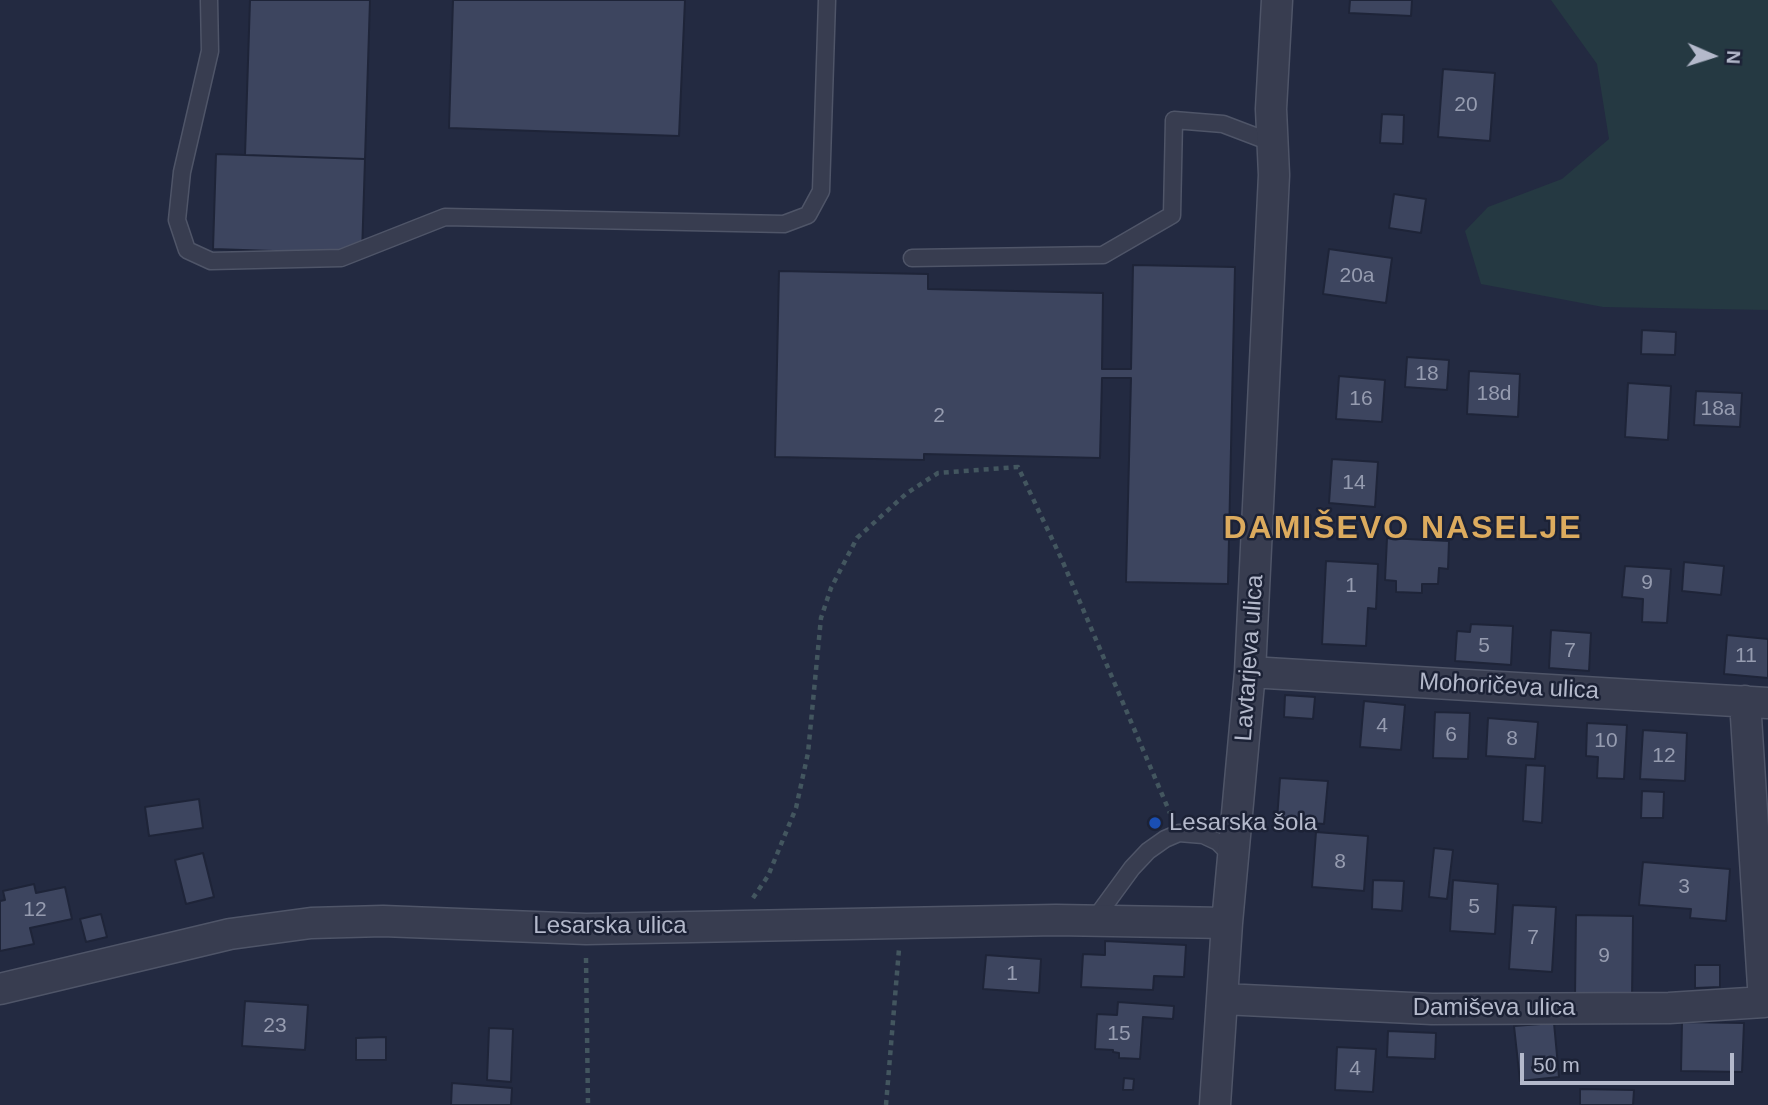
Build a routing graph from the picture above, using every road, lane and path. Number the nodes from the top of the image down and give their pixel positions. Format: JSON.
{"nodes":[{"id":1,"x":209,"y":0,"type":"edge"},
{"id":2,"x":827,"y":0,"type":"edge"},
{"id":3,"x":1277,"y":0,"type":"edge"},
{"id":4,"x":1273,"y":143,"type":"junction"},
{"id":5,"x":912,"y":258,"type":"dead end"},
{"id":6,"x":1251,"y":672,"type":"junction"},
{"id":7,"x":1757,"y":702,"type":"edge"},
{"id":8,"x":1179,"y":833,"type":"junction"},
{"id":9,"x":1234,"y":858,"type":"junction"},
{"id":10,"x":1094,"y":920,"type":"junction"},
{"id":11,"x":901,"y":923,"type":"junction"},
{"id":12,"x":1227,"y":923,"type":"junction"},
{"id":13,"x":743,"y":925,"type":"junction"},
{"id":14,"x":586,"y":929,"type":"junction"},
{"id":15,"x":0,"y":989,"type":"edge"},
{"id":16,"x":1223,"y":999,"type":"junction"},
{"id":17,"x":588,"y":1105,"type":"edge"},
{"id":18,"x":886,"y":1105,"type":"edge"},
{"id":19,"x":1215,"y":1105,"type":"edge"}],
"edges":[{"from":1,"to":2,"type":"lane"},
{"from":3,"to":4,"type":"street","name":"Lavtarjeva ulica"},
{"from":4,"to":5,"type":"lane"},
{"from":4,"to":6,"type":"street","name":"Lavtarjeva ulica"},
{"from":6,"to":7,"type":"street","name":"Mohoričeva ulica"},
{"from":6,"to":9,"type":"street","name":"Lavtarjeva ulica"},
{"from":7,"to":16,"type":"street","name":"Damiševa ulica"},
{"from":8,"to":9,"type":"lane"},
{"from":8,"to":10,"type":"lane"},
{"from":8,"to":13,"type":"path"},
{"from":9,"to":12,"type":"street","name":"Lavtarjeva ulica"},
{"from":10,"to":11,"type":"street","name":"Lesarska ulica"},
{"from":10,"to":12,"type":"street","name":"Lesarska ulica"},
{"from":11,"to":13,"type":"street","name":"Lesarska ulica"},
{"from":11,"to":18,"type":"path"},
{"from":12,"to":16,"type":"street","name":"Lavtarjeva ulica"},
{"from":13,"to":14,"type":"street","name":"Lesarska ulica"},
{"from":14,"to":15,"type":"street","name":"Lesarska ulica"},
{"from":14,"to":17,"type":"path"},
{"from":16,"to":19,"type":"street","name":"Lavtarjeva ulica"}]}
